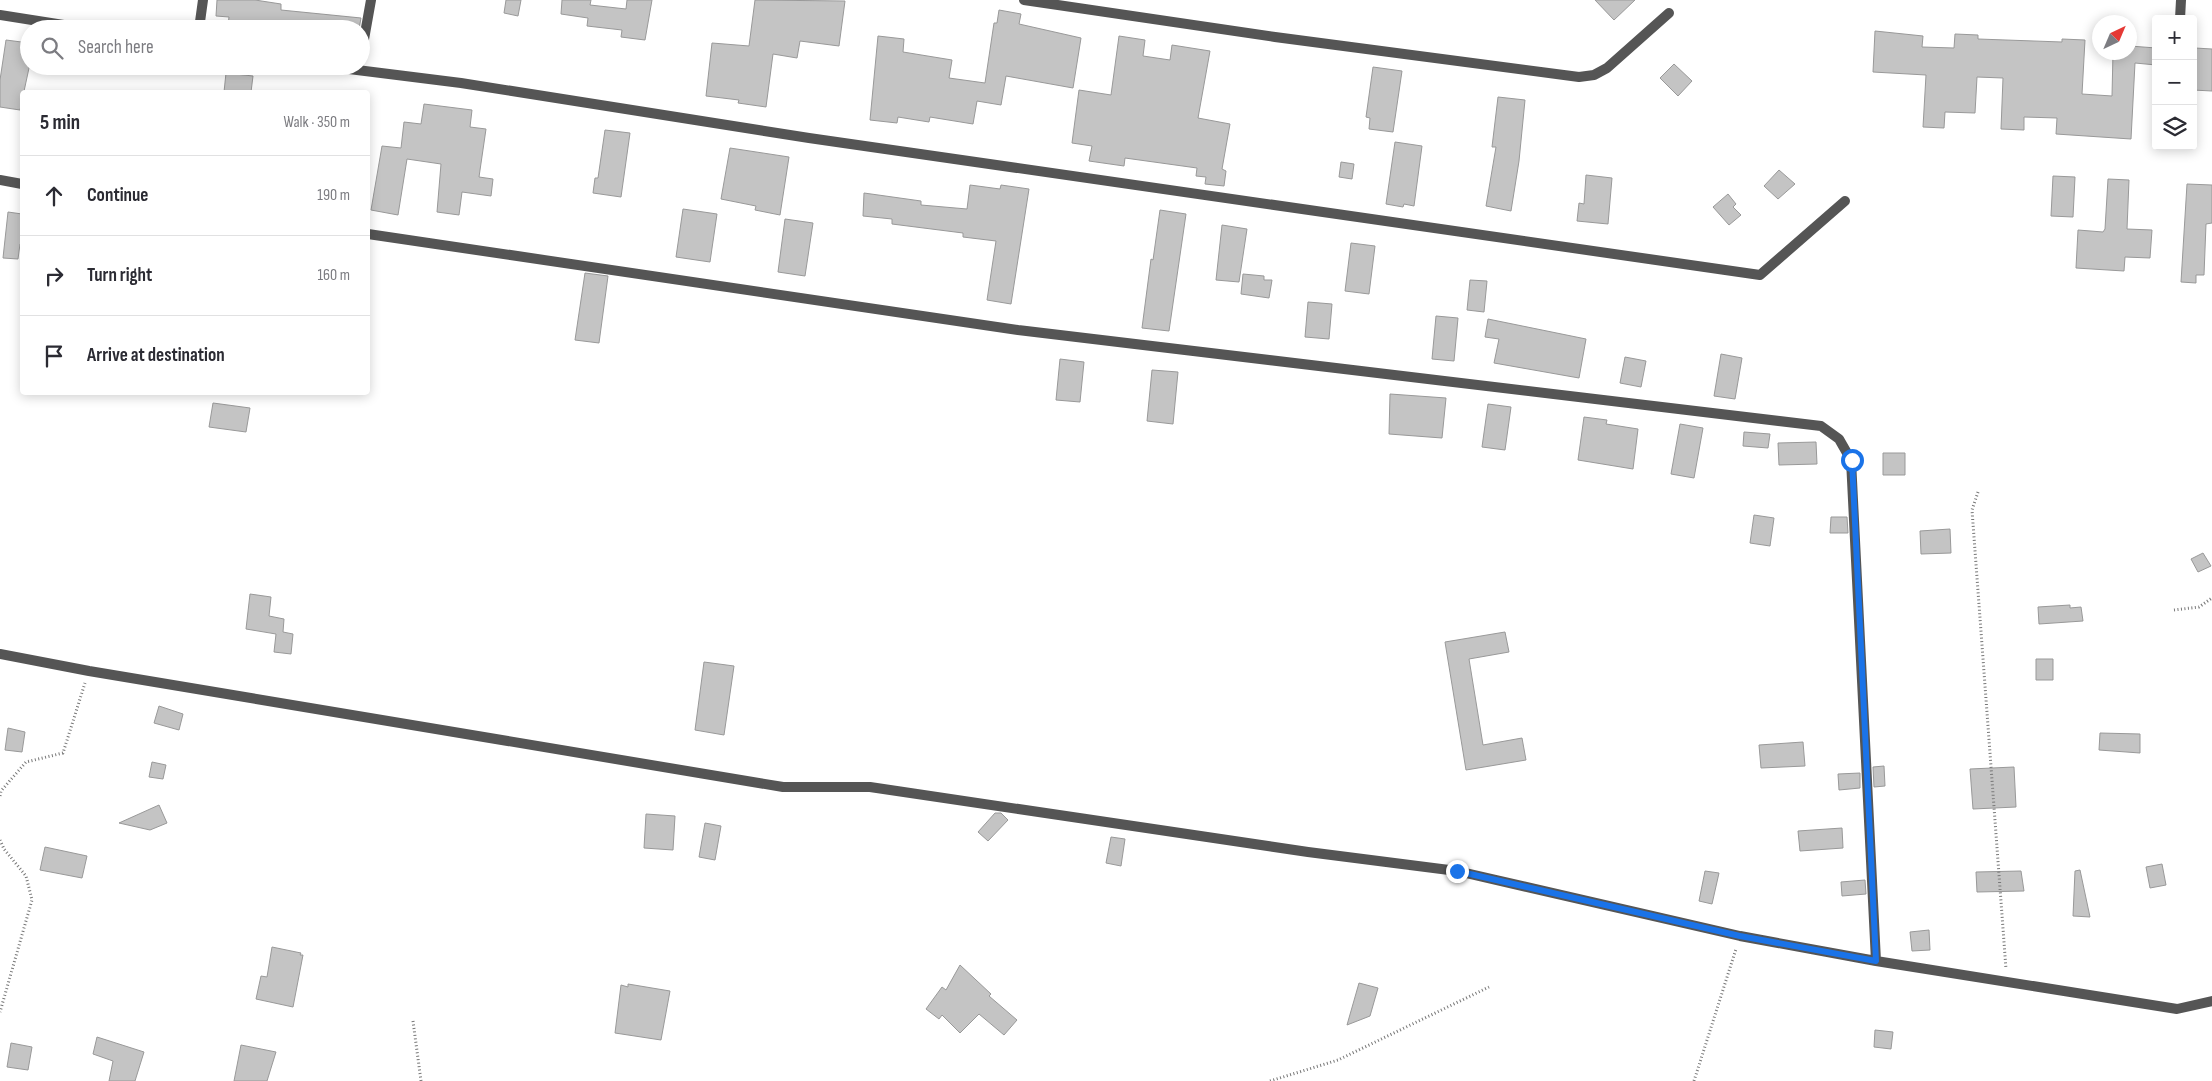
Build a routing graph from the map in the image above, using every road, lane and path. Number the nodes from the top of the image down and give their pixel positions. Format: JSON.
{"nodes":[{"id":1,"x":203,"y":0,"type":"edge"},
{"id":2,"x":371,"y":0,"type":"edge"},
{"id":3,"x":1024,"y":0,"type":"edge"},
{"id":4,"x":2181,"y":0,"type":"edge"},
{"id":5,"x":1669,"y":13,"type":"dead end"},
{"id":6,"x":0,"y":14,"type":"edge"},
{"id":7,"x":2180,"y":15,"type":"edge"},
{"id":8,"x":36,"y":20,"type":"edge"},
{"id":9,"x":200,"y":20,"type":"edge"},
{"id":10,"x":367,"y":20,"type":"edge"},
{"id":11,"x":370,"y":71,"type":"edge"},
{"id":12,"x":0,"y":180,"type":"edge"},
{"id":13,"x":20,"y":184,"type":"edge"},
{"id":14,"x":1845,"y":201,"type":"dead end"},
{"id":15,"x":370,"y":234,"type":"edge"},
{"id":16,"x":1978,"y":492,"type":"dead end"},
{"id":17,"x":2212,"y":598,"type":"edge"},
{"id":18,"x":2174,"y":610,"type":"dead end"},
{"id":19,"x":0,"y":654,"type":"edge"},
{"id":20,"x":89,"y":671,"type":"junction"},
{"id":21,"x":0,"y":796,"type":"edge"},
{"id":22,"x":0,"y":840,"type":"edge"},
{"id":23,"x":1740,"y":936,"type":"junction"},
{"id":24,"x":1876,"y":961,"type":"junction"},
{"id":25,"x":2006,"y":980,"type":"junction"},
{"id":26,"x":1489,"y":987,"type":"dead end"},
{"id":27,"x":2212,"y":1001,"type":"edge"},
{"id":28,"x":0,"y":1012,"type":"edge"},
{"id":29,"x":413,"y":1021,"type":"dead end"},
{"id":30,"x":421,"y":1081,"type":"edge"},
{"id":31,"x":1270,"y":1081,"type":"edge"},
{"id":32,"x":1694,"y":1081,"type":"edge"}],
"edges":[{"from":1,"to":9,"type":"street"},
{"from":2,"to":10,"type":"street"},
{"from":3,"to":5,"type":"street"},
{"from":4,"to":7,"type":"street"},
{"from":6,"to":8,"type":"street"},
{"from":11,"to":14,"type":"street"},
{"from":12,"to":13,"type":"street"},
{"from":15,"to":24,"type":"street"},
{"from":16,"to":25,"type":"path"},
{"from":17,"to":18,"type":"path"},
{"from":19,"to":20,"type":"street"},
{"from":20,"to":21,"type":"path"},
{"from":20,"to":23,"type":"street"},
{"from":22,"to":28,"type":"path"},
{"from":23,"to":24,"type":"street"},
{"from":23,"to":32,"type":"path"},
{"from":24,"to":25,"type":"street"},
{"from":25,"to":27,"type":"street"},
{"from":26,"to":31,"type":"path"},
{"from":29,"to":30,"type":"path"}]}
